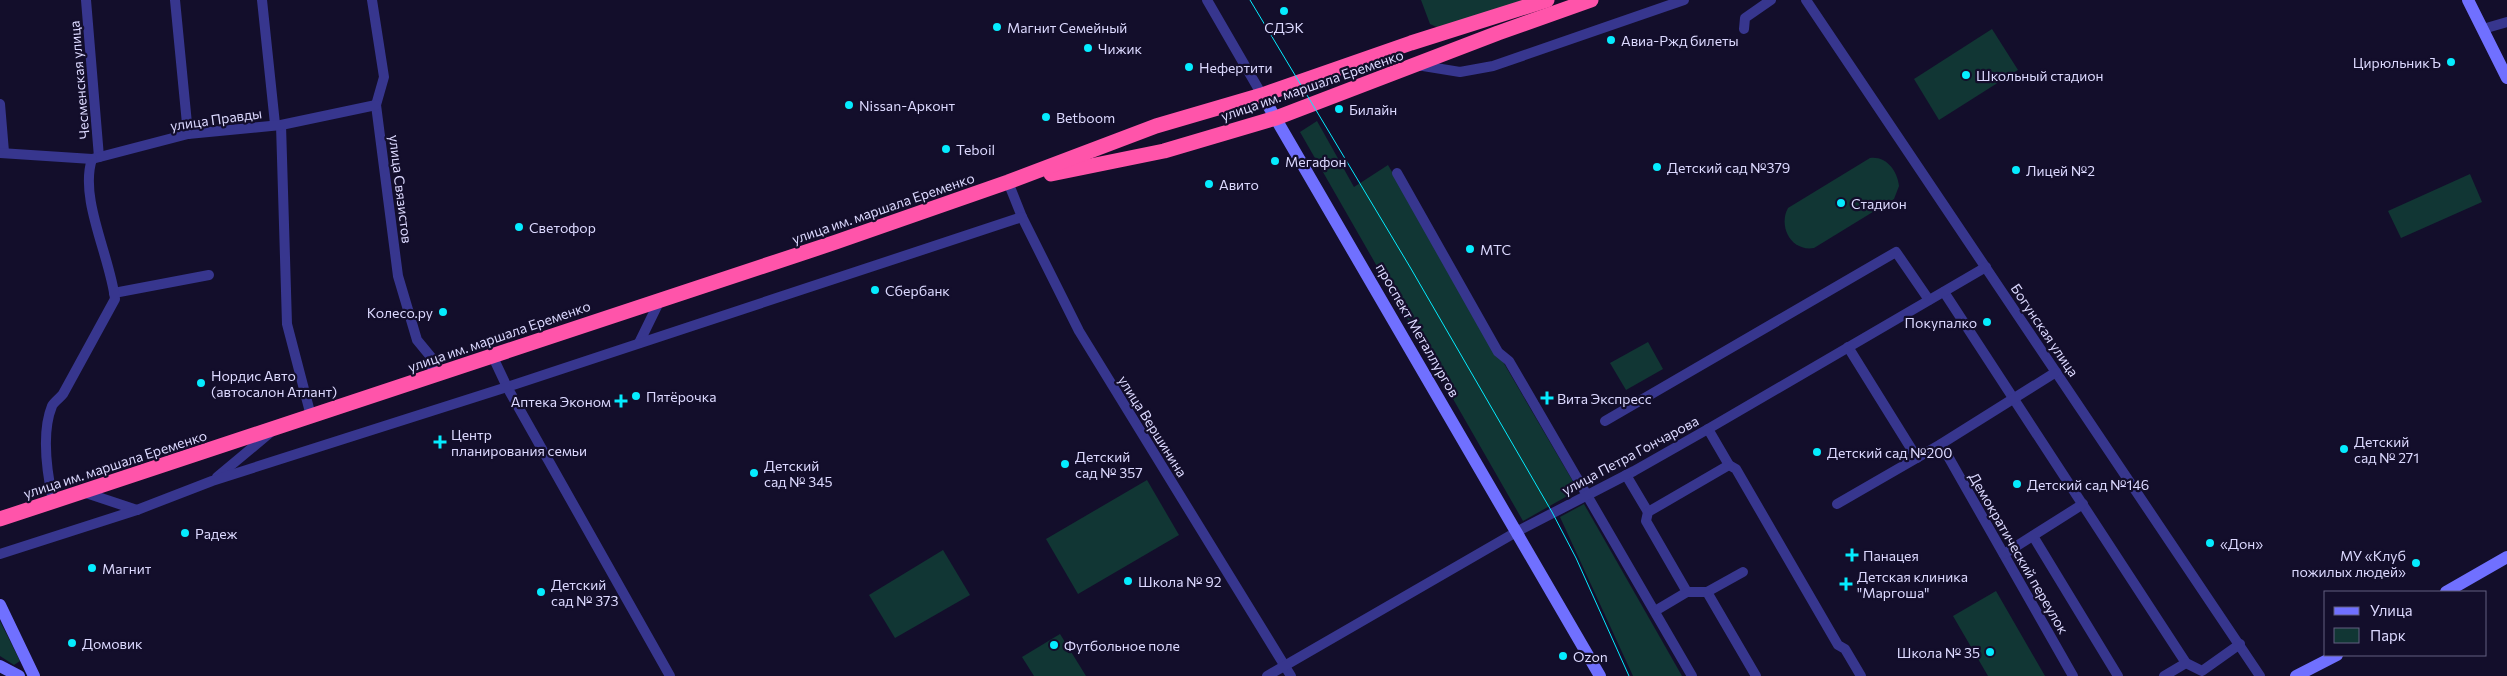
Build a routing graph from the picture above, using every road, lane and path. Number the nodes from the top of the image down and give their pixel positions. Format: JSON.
{"nodes":[{"id":1,"x":86,"y":0,"type":"edge"},
{"id":2,"x":175,"y":0,"type":"edge"},
{"id":3,"x":262,"y":0,"type":"edge"},
{"id":4,"x":372,"y":0,"type":"edge"},
{"id":5,"x":1207,"y":0,"type":"edge"},
{"id":6,"x":1547,"y":0,"type":"edge"},
{"id":7,"x":1591,"y":0,"type":"edge"},
{"id":8,"x":1684,"y":0,"type":"edge"},
{"id":9,"x":1771,"y":0,"type":"edge"},
{"id":10,"x":1806,"y":0,"type":"edge"},
{"id":11,"x":2468,"y":0,"type":"edge"},
{"id":12,"x":2507,"y":22,"type":"edge"},
{"id":13,"x":1744,"y":28,"type":"dead end"},
{"id":14,"x":2483,"y":29,"type":"junction"},
{"id":15,"x":1411,"y":44,"type":"junction"},
{"id":16,"x":1417,"y":65,"type":"junction"},
{"id":17,"x":2507,"y":78,"type":"edge"},
{"id":18,"x":1262,"y":95,"type":"junction"},
{"id":19,"x":0,"y":104,"type":"edge"},
{"id":20,"x":376,"y":105,"type":"junction"},
{"id":21,"x":1276,"y":118,"type":"junction"},
{"id":22,"x":278,"y":124,"type":"junction"},
{"id":23,"x":1156,"y":126,"type":"junction"},
{"id":24,"x":188,"y":134,"type":"junction"},
{"id":25,"x":1164,"y":151,"type":"junction"},
{"id":26,"x":2,"y":153,"type":"edge"},
{"id":27,"x":96,"y":158,"type":"junction"},
{"id":28,"x":1397,"y":173,"type":"dead end"},
{"id":29,"x":1008,"y":182,"type":"junction"},
{"id":30,"x":1022,"y":217,"type":"junction"},
{"id":31,"x":1986,"y":267,"type":"junction"},
{"id":32,"x":209,"y":275,"type":"dead end"},
{"id":33,"x":1944,"y":292,"type":"junction"},
{"id":34,"x":114,"y":293,"type":"junction"},
{"id":35,"x":660,"y":300,"type":"junction"},
{"id":36,"x":1929,"y":300,"type":"junction"},
{"id":37,"x":639,"y":343,"type":"junction"},
{"id":38,"x":1848,"y":347,"type":"junction"},
{"id":39,"x":492,"y":355,"type":"junction"},
{"id":40,"x":2056,"y":372,"type":"junction"},
{"id":41,"x":433,"y":376,"type":"junction"},
{"id":42,"x":507,"y":387,"type":"junction"},
{"id":43,"x":2014,"y":399,"type":"junction"},
{"id":44,"x":311,"y":416,"type":"junction"},
{"id":45,"x":1605,"y":421,"type":"dead end"},
{"id":46,"x":276,"y":427,"type":"junction"},
{"id":47,"x":1708,"y":429,"type":"junction"},
{"id":48,"x":1941,"y":444,"type":"junction"},
{"id":49,"x":1917,"y":458,"type":"junction"},
{"id":50,"x":1729,"y":465,"type":"junction"},
{"id":51,"x":1626,"y":474,"type":"junction"},
{"id":52,"x":212,"y":481,"type":"junction"},
{"id":53,"x":82,"y":492,"type":"junction"},
{"id":54,"x":1588,"y":494,"type":"junction"},
{"id":55,"x":53,"y":501,"type":"junction"},
{"id":56,"x":1837,"y":504,"type":"dead end"},
{"id":57,"x":2083,"y":504,"type":"junction"},
{"id":58,"x":137,"y":510,"type":"junction"},
{"id":59,"x":1648,"y":512,"type":"junction"},
{"id":60,"x":0,"y":519,"type":"edge"},
{"id":61,"x":1518,"y":531,"type":"junction"},
{"id":62,"x":2033,"y":536,"type":"junction"},
{"id":63,"x":0,"y":554,"type":"edge"},
{"id":64,"x":2004,"y":554,"type":"junction"},
{"id":65,"x":2507,"y":557,"type":"edge"},
{"id":66,"x":1743,"y":572,"type":"dead end"},
{"id":67,"x":2448,"y":591,"type":"edge"},
{"id":68,"x":1687,"y":592,"type":"junction"},
{"id":69,"x":1707,"y":592,"type":"junction"},
{"id":70,"x":0,"y":606,"type":"edge"},
{"id":71,"x":1655,"y":611,"type":"junction"},
{"id":72,"x":2240,"y":644,"type":"junction"},
{"id":73,"x":2335,"y":656,"type":"edge"},
{"id":74,"x":2186,"y":664,"type":"junction"},
{"id":75,"x":1286,"y":665,"type":"junction"},
{"id":76,"x":0,"y":666,"type":"edge"},
{"id":77,"x":2204,"y":673,"type":"edge"},
{"id":78,"x":19,"y":676,"type":"edge"},
{"id":79,"x":34,"y":676,"type":"edge"},
{"id":80,"x":670,"y":676,"type":"edge"},
{"id":81,"x":1267,"y":676,"type":"edge"},
{"id":82,"x":1292,"y":676,"type":"edge"},
{"id":83,"x":1600,"y":676,"type":"edge"},
{"id":84,"x":1692,"y":676,"type":"edge"},
{"id":85,"x":1756,"y":676,"type":"edge"},
{"id":86,"x":1860,"y":676,"type":"edge"},
{"id":87,"x":2073,"y":676,"type":"edge"},
{"id":88,"x":2118,"y":676,"type":"edge"},
{"id":89,"x":2164,"y":676,"type":"edge"},
{"id":90,"x":2260,"y":676,"type":"edge"},
{"id":91,"x":2296,"y":676,"type":"edge"}],
"edges":[{"from":1,"to":27,"type":"street","name":"Чесменская улица"},
{"from":2,"to":24,"type":"street"},
{"from":3,"to":22,"type":"street"},
{"from":4,"to":20,"type":"street","name":"улица Связистов"},
{"from":5,"to":18,"type":"street","name":"проспект Металлургов"},
{"from":6,"to":15,"type":"highway","name":"улица им. маршала Еременко"},
{"from":7,"to":16,"type":"highway","name":"улица им. маршала Еременко"},
{"from":8,"to":16,"type":"street"},
{"from":9,"to":13,"type":"street"},
{"from":10,"to":31,"type":"street","name":"Богунская улица"},
{"from":11,"to":14,"type":"main road"},
{"from":12,"to":14,"type":"street"},
{"from":14,"to":17,"type":"main road"},
{"from":15,"to":16,"type":"highway"},
{"from":15,"to":18,"type":"highway","name":"улица им. маршала Еременко"},
{"from":16,"to":21,"type":"highway","name":"улица им. маршала Еременко"},
{"from":18,"to":21,"type":"main road","name":"проспект Металлургов"},
{"from":18,"to":23,"type":"highway","name":"улица им. маршала Еременко"},
{"from":19,"to":26,"type":"street"},
{"from":20,"to":22,"type":"street","name":"улица Правды"},
{"from":20,"to":41,"type":"street","name":"улица Связистов"},
{"from":21,"to":25,"type":"highway","name":"улица им. маршала Еременко"},
{"from":21,"to":61,"type":"main road","name":"проспект Металлургов"},
{"from":22,"to":24,"type":"street","name":"улица Правды"},
{"from":22,"to":44,"type":"street"},
{"from":23,"to":25,"type":"highway"},
{"from":23,"to":29,"type":"highway","name":"улица им. маршала Еременко"},
{"from":24,"to":27,"type":"street","name":"улица Правды"},
{"from":25,"to":29,"type":"highway","name":"улица им. маршала Еременко"},
{"from":26,"to":27,"type":"street","name":"улица Правды"},
{"from":27,"to":34,"type":"street","name":"Чесменская улица"},
{"from":28,"to":54,"type":"street"},
{"from":29,"to":30,"type":"street","name":"улица Вершинина"},
{"from":29,"to":35,"type":"highway","name":"улица им. маршала Еременко"},
{"from":30,"to":37,"type":"street"},
{"from":30,"to":75,"type":"street","name":"улица Вершинина"},
{"from":31,"to":33,"type":"street","name":"улица Петра Гончарова"},
{"from":31,"to":40,"type":"street","name":"Богунская улица"},
{"from":32,"to":34,"type":"street"},
{"from":33,"to":36,"type":"street","name":"улица Петра Гончарова"},
{"from":33,"to":43,"type":"street"},
{"from":34,"to":55,"type":"street"},
{"from":35,"to":37,"type":"street"},
{"from":35,"to":39,"type":"highway","name":"улица им. маршала Еременко"},
{"from":36,"to":38,"type":"street","name":"улица Петра Гончарова"},
{"from":36,"to":45,"type":"street"},
{"from":37,"to":42,"type":"street"},
{"from":38,"to":47,"type":"street","name":"улица Петра Гончарова"},
{"from":38,"to":49,"type":"street"},
{"from":39,"to":41,"type":"highway","name":"улица им. маршала Еременко"},
{"from":39,"to":42,"type":"street"},
{"from":40,"to":43,"type":"street"},
{"from":40,"to":72,"type":"street","name":"Богунская улица"},
{"from":41,"to":44,"type":"highway","name":"улица им. маршала Еременко"},
{"from":42,"to":52,"type":"street"},
{"from":42,"to":80,"type":"street"},
{"from":43,"to":48,"type":"street"},
{"from":43,"to":57,"type":"street"},
{"from":44,"to":46,"type":"highway","name":"улица им. маршала Еременко"},
{"from":46,"to":52,"type":"street"},
{"from":46,"to":53,"type":"highway","name":"улица им. маршала Еременко"},
{"from":47,"to":50,"type":"street"},
{"from":47,"to":51,"type":"street","name":"улица Петра Гончарова"},
{"from":48,"to":49,"type":"street"},
{"from":48,"to":64,"type":"street","name":"Демократический переулок"},
{"from":49,"to":56,"type":"street"},
{"from":50,"to":59,"type":"street"},
{"from":50,"to":86,"type":"street"},
{"from":51,"to":54,"type":"street","name":"улица Петра Гончарова"},
{"from":51,"to":59,"type":"street"},
{"from":52,"to":58,"type":"street"},
{"from":53,"to":55,"type":"highway","name":"улица им. маршала Еременко"},
{"from":53,"to":58,"type":"street"},
{"from":54,"to":61,"type":"street","name":"улица Петра Гончарова"},
{"from":54,"to":71,"type":"street"},
{"from":55,"to":60,"type":"highway","name":"улица им. маршала Еременко"},
{"from":57,"to":62,"type":"street"},
{"from":57,"to":74,"type":"street"},
{"from":58,"to":63,"type":"street"},
{"from":59,"to":68,"type":"street"},
{"from":61,"to":75,"type":"street","name":"улица Петра Гончарова"},
{"from":61,"to":83,"type":"main road","name":"проспект Металлургов"},
{"from":62,"to":64,"type":"street"},
{"from":62,"to":88,"type":"street"},
{"from":64,"to":87,"type":"street","name":"Демократический переулок"},
{"from":65,"to":67,"type":"main road"},
{"from":66,"to":69,"type":"street"},
{"from":68,"to":69,"type":"street"},
{"from":68,"to":71,"type":"street"},
{"from":69,"to":85,"type":"street"},
{"from":70,"to":79,"type":"main road"},
{"from":71,"to":84,"type":"street"},
{"from":72,"to":77,"type":"street"},
{"from":72,"to":90,"type":"street","name":"Богунская улица"},
{"from":73,"to":91,"type":"main road"},
{"from":74,"to":77,"type":"street"},
{"from":74,"to":89,"type":"street"},
{"from":75,"to":81,"type":"street","name":"улица Петра Гончарова"},
{"from":75,"to":82,"type":"street","name":"улица Вершинина"},
{"from":76,"to":78,"type":"main road"}]}
